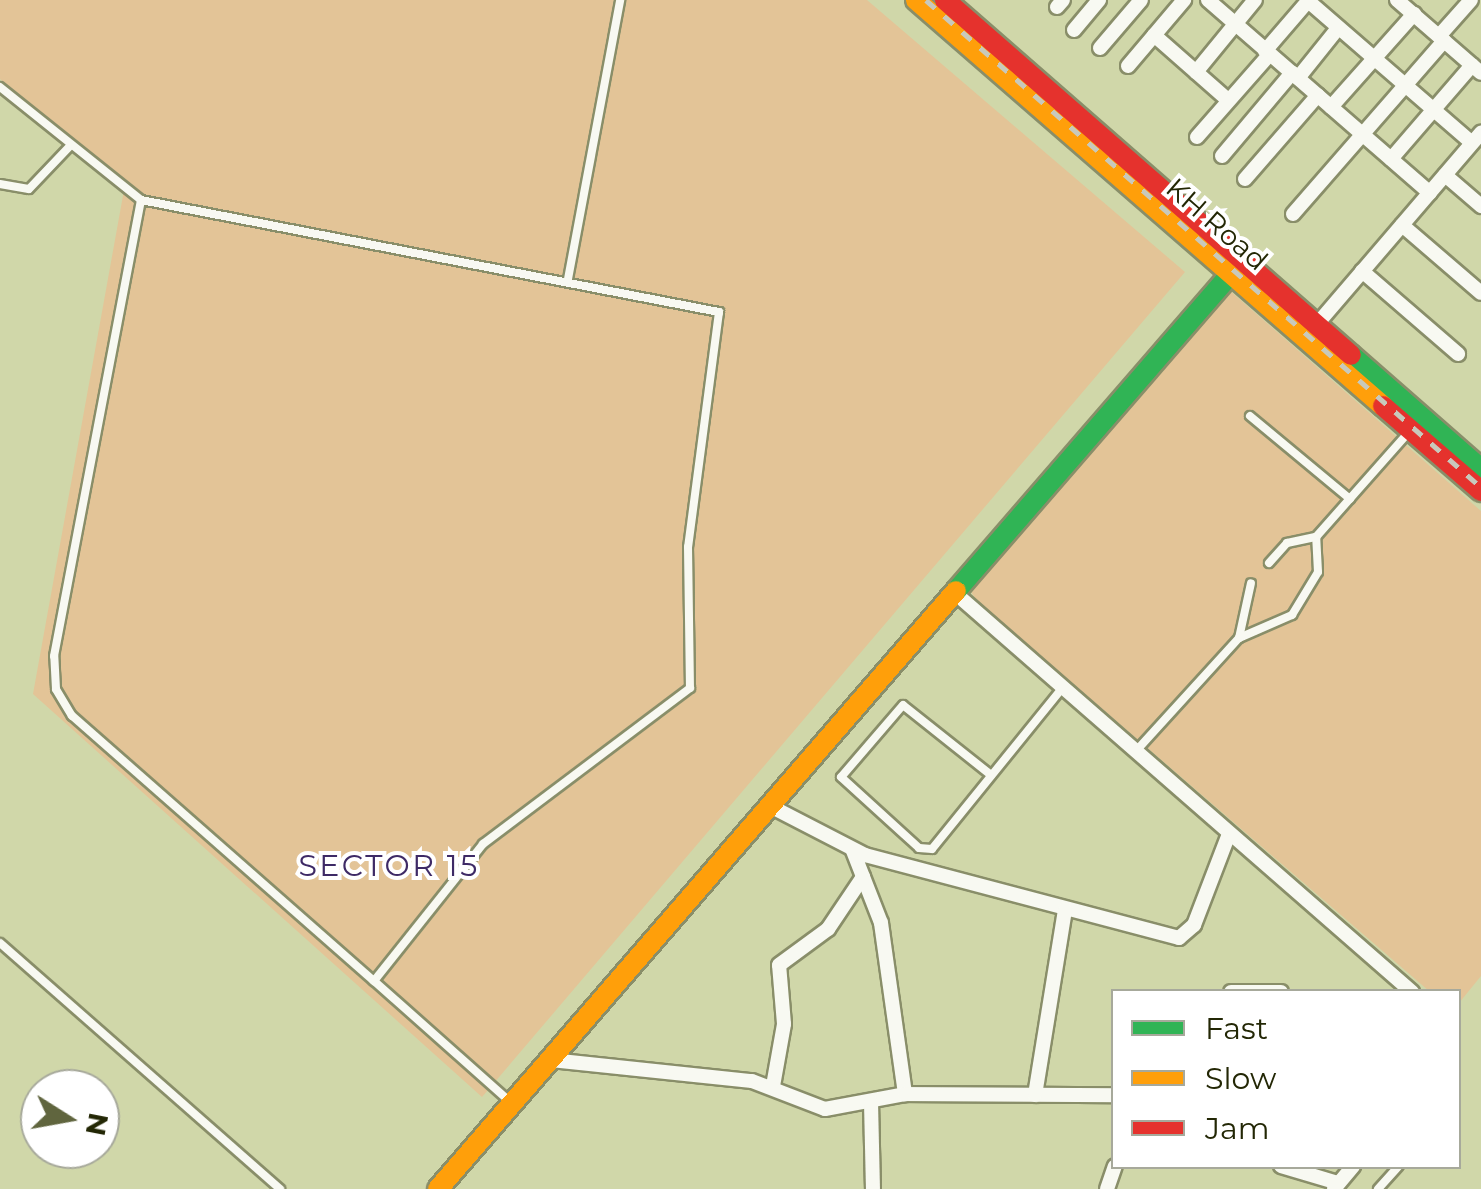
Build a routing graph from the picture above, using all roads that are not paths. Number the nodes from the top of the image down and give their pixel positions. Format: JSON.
{"nodes":[{"id":1,"x":620,"y":0,"type":"edge"},
{"id":2,"x":916,"y":0,"type":"edge"},
{"id":3,"x":945,"y":0,"type":"edge"},
{"id":4,"x":1099,"y":0,"type":"edge"},
{"id":5,"x":1141,"y":0,"type":"edge"},
{"id":6,"x":1184,"y":0,"type":"edge"},
{"id":7,"x":1208,"y":0,"type":"edge"},
{"id":8,"x":1255,"y":0,"type":"edge"},
{"id":9,"x":1397,"y":0,"type":"edge"},
{"id":10,"x":1471,"y":0,"type":"edge"},
{"id":11,"x":1308,"y":1,"type":"edge"},
{"id":12,"x":1414,"y":14,"type":"junction"},
{"id":13,"x":1236,"y":24,"type":"junction"},
{"id":14,"x":1338,"y":28,"type":"junction"},
{"id":15,"x":1074,"y":30,"type":"dead end"},
{"id":16,"x":1154,"y":36,"type":"junction"},
{"id":17,"x":1442,"y":38,"type":"junction"},
{"id":18,"x":1100,"y":48,"type":"dead end"},
{"id":19,"x":1267,"y":53,"type":"junction"},
{"id":20,"x":1373,"y":58,"type":"junction"},
{"id":21,"x":1128,"y":66,"type":"dead end"},
{"id":22,"x":1477,"y":69,"type":"edge"},
{"id":23,"x":1196,"y":72,"type":"junction"},
{"id":24,"x":1295,"y":75,"type":"junction"},
{"id":25,"x":1404,"y":86,"type":"junction"},
{"id":26,"x":0,"y":87,"type":"edge"},
{"id":27,"x":1318,"y":95,"type":"junction"},
{"id":28,"x":1228,"y":100,"type":"junction"},
{"id":29,"x":1331,"y":107,"type":"junction"},
{"id":30,"x":1434,"y":110,"type":"junction"},
{"id":31,"x":1362,"y":134,"type":"junction"},
{"id":32,"x":1197,"y":137,"type":"dead end"},
{"id":33,"x":1477,"y":138,"type":"edge"},
{"id":34,"x":69,"y":147,"type":"junction"},
{"id":35,"x":1222,"y":156,"type":"dead end"},
{"id":36,"x":1391,"y":159,"type":"junction"},
{"id":37,"x":1446,"y":174,"type":"junction"},
{"id":38,"x":1245,"y":179,"type":"dead end"},
{"id":39,"x":0,"y":184,"type":"edge"},
{"id":40,"x":1430,"y":192,"type":"junction"},
{"id":41,"x":141,"y":200,"type":"junction"},
{"id":42,"x":1481,"y":206,"type":"edge"},
{"id":43,"x":1292,"y":214,"type":"dead end"},
{"id":44,"x":1402,"y":224,"type":"junction"},
{"id":45,"x":1238,"y":266,"type":"junction"},
{"id":46,"x":1362,"y":271,"type":"junction"},
{"id":47,"x":568,"y":280,"type":"junction"},
{"id":48,"x":1481,"y":293,"type":"edge"},
{"id":49,"x":1311,"y":331,"type":"junction"},
{"id":50,"x":1458,"y":354,"type":"dead end"},
{"id":51,"x":1250,"y":416,"type":"dead end"},
{"id":52,"x":1405,"y":417,"type":"junction"},
{"id":53,"x":1481,"y":469,"type":"edge"},
{"id":54,"x":1481,"y":491,"type":"edge"},
{"id":55,"x":1350,"y":499,"type":"junction"},
{"id":56,"x":1316,"y":537,"type":"junction"},
{"id":57,"x":1269,"y":563,"type":"dead end"},
{"id":58,"x":1251,"y":584,"type":"dead end"},
{"id":59,"x":955,"y":593,"type":"junction"},
{"id":60,"x":1239,"y":638,"type":"junction"},
{"id":61,"x":1063,"y":687,"type":"junction"},
{"id":62,"x":1136,"y":751,"type":"junction"},
{"id":63,"x":990,"y":775,"type":"junction"},
{"id":64,"x":770,"y":806,"type":"junction"},
{"id":65,"x":1229,"y":834,"type":"junction"},
{"id":66,"x":853,"y":851,"type":"junction"},
{"id":67,"x":863,"y":877,"type":"junction"},
{"id":68,"x":1065,"y":909,"type":"junction"},
{"id":69,"x":0,"y":943,"type":"edge"},
{"id":70,"x":374,"y":981,"type":"junction"},
{"id":71,"x":1409,"y":989,"type":"edge"},
{"id":72,"x":550,"y":1060,"type":"junction"},
{"id":73,"x":774,"y":1086,"type":"junction"},
{"id":74,"x":905,"y":1094,"type":"junction"},
{"id":75,"x":1035,"y":1094,"type":"junction"},
{"id":76,"x":1111,"y":1095,"type":"edge"},
{"id":77,"x":871,"y":1102,"type":"junction"},
{"id":78,"x":512,"y":1104,"type":"junction"},
{"id":79,"x":1289,"y":1169,"type":"edge"},
{"id":80,"x":1395,"y":1169,"type":"edge"},
{"id":81,"x":1336,"y":1186,"type":"edge"},
{"id":82,"x":280,"y":1189,"type":"edge"},
{"id":83,"x":438,"y":1189,"type":"edge"},
{"id":84,"x":873,"y":1189,"type":"edge"},
{"id":85,"x":1378,"y":1189,"type":"edge"}],
"edges":[{"from":1,"to":47,"type":"lane"},
{"from":2,"to":45,"type":"main road","name":"KH Road"},
{"from":3,"to":45,"type":"main road","name":"KH Road"},
{"from":4,"to":15,"type":"street"},
{"from":5,"to":18,"type":"street"},
{"from":6,"to":16,"type":"street"},
{"from":7,"to":13,"type":"street"},
{"from":8,"to":13,"type":"street"},
{"from":9,"to":12,"type":"street"},
{"from":10,"to":17,"type":"street"},
{"from":11,"to":14,"type":"street"},
{"from":11,"to":19,"type":"street"},
{"from":12,"to":17,"type":"street"},
{"from":12,"to":20,"type":"street"},
{"from":13,"to":19,"type":"street"},
{"from":13,"to":23,"type":"street"},
{"from":14,"to":20,"type":"street"},
{"from":14,"to":24,"type":"street"},
{"from":16,"to":21,"type":"street"},
{"from":16,"to":23,"type":"street"},
{"from":17,"to":22,"type":"street"},
{"from":17,"to":25,"type":"street"},
{"from":19,"to":24,"type":"street"},
{"from":19,"to":28,"type":"street"},
{"from":20,"to":25,"type":"street"},
{"from":20,"to":29,"type":"street"},
{"from":22,"to":30,"type":"street"},
{"from":23,"to":28,"type":"street"},
{"from":24,"to":27,"type":"street"},
{"from":24,"to":35,"type":"street"},
{"from":25,"to":30,"type":"street"},
{"from":25,"to":31,"type":"street"},
{"from":26,"to":34,"type":"lane"},
{"from":27,"to":29,"type":"street"},
{"from":27,"to":38,"type":"street"},
{"from":28,"to":32,"type":"street"},
{"from":29,"to":31,"type":"street"},
{"from":30,"to":33,"type":"street"},
{"from":30,"to":36,"type":"street"},
{"from":31,"to":36,"type":"street"},
{"from":31,"to":43,"type":"street"},
{"from":33,"to":37,"type":"street"},
{"from":34,"to":39,"type":"lane"},
{"from":34,"to":41,"type":"lane"},
{"from":36,"to":40,"type":"street"},
{"from":37,"to":40,"type":"street"},
{"from":37,"to":42,"type":"street"},
{"from":40,"to":44,"type":"street"},
{"from":41,"to":47,"type":"lane"},
{"from":41,"to":70,"type":"lane"},
{"from":44,"to":46,"type":"street"},
{"from":44,"to":48,"type":"street"},
{"from":45,"to":49,"type":"main road","name":"KH Road"},
{"from":45,"to":59,"type":"main road"},
{"from":46,"to":49,"type":"street"},
{"from":46,"to":50,"type":"street"},
{"from":47,"to":70,"type":"lane"},
{"from":49,"to":52,"type":"main road","name":"KH Road"},
{"from":51,"to":55,"type":"lane"},
{"from":52,"to":53,"type":"main road","name":"KH Road"},
{"from":52,"to":54,"type":"main road","name":"KH Road"},
{"from":52,"to":55,"type":"lane"},
{"from":55,"to":56,"type":"lane"},
{"from":56,"to":57,"type":"lane"},
{"from":56,"to":60,"type":"lane"},
{"from":58,"to":60,"type":"lane"},
{"from":59,"to":61,"type":"street"},
{"from":59,"to":64,"type":"main road"},
{"from":60,"to":62,"type":"lane"},
{"from":61,"to":62,"type":"street"},
{"from":61,"to":63,"type":"lane"},
{"from":62,"to":65,"type":"street"},
{"from":63,"to":63,"type":"lane"},
{"from":64,"to":66,"type":"street"},
{"from":64,"to":72,"type":"main road"},
{"from":65,"to":68,"type":"street"},
{"from":65,"to":71,"type":"street"},
{"from":66,"to":67,"type":"street"},
{"from":66,"to":68,"type":"street"},
{"from":67,"to":73,"type":"street"},
{"from":67,"to":74,"type":"street"},
{"from":68,"to":75,"type":"street"},
{"from":69,"to":82,"type":"lane"},
{"from":70,"to":78,"type":"lane"},
{"from":72,"to":73,"type":"street"},
{"from":72,"to":78,"type":"main road"},
{"from":73,"to":77,"type":"street"},
{"from":74,"to":75,"type":"street"},
{"from":74,"to":77,"type":"street"},
{"from":75,"to":76,"type":"street"},
{"from":77,"to":84,"type":"street"},
{"from":78,"to":83,"type":"main road"},
{"from":79,"to":81,"type":"street"},
{"from":80,"to":85,"type":"lane"}]}
